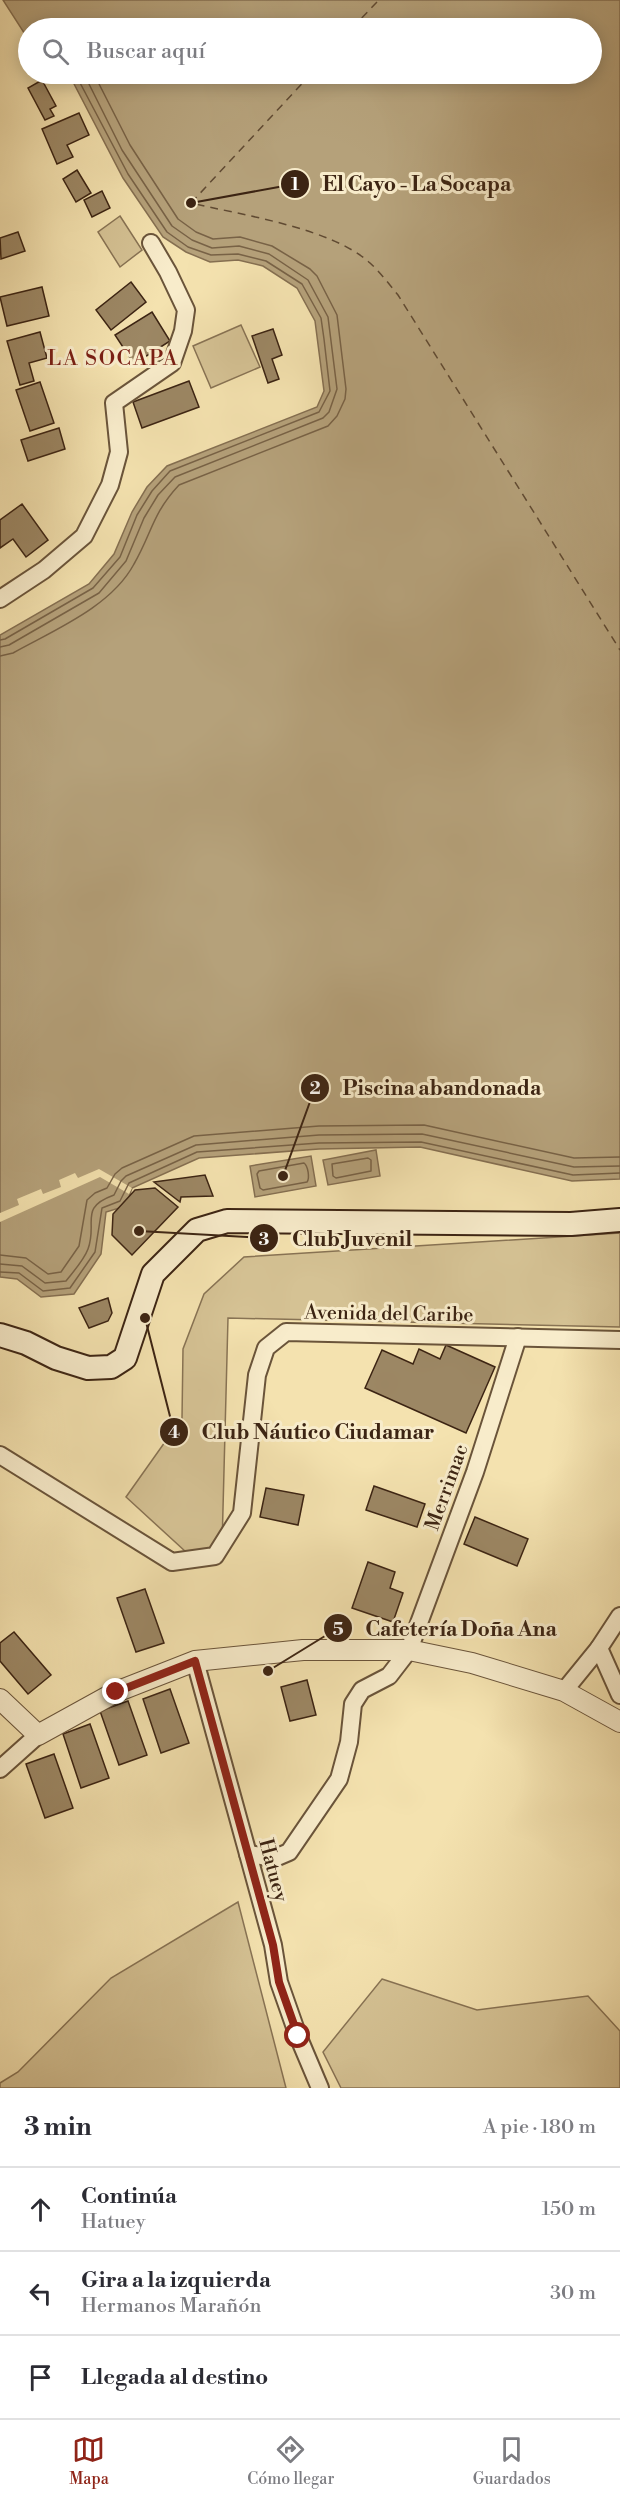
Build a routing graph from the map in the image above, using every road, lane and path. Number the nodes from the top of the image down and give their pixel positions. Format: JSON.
{"nodes":[{"id":1,"x":151,"y":243,"type":"dead end"},
{"id":2,"x":0,"y":599,"type":"edge"},
{"id":3,"x":620,"y":1220,"type":"edge"},
{"id":4,"x":0,"y":1335,"type":"edge"},
{"id":5,"x":518,"y":1337,"type":"junction"},
{"id":6,"x":620,"y":1340,"type":"edge"},
{"id":7,"x":0,"y":1455,"type":"edge"},
{"id":8,"x":620,"y":1617,"type":"edge"},
{"id":9,"x":599,"y":1648,"type":"junction"},
{"id":10,"x":409,"y":1650,"type":"junction"},
{"id":11,"x":195,"y":1661,"type":"junction"},
{"id":12,"x":564,"y":1691,"type":"junction"},
{"id":13,"x":620,"y":1695,"type":"edge"},
{"id":14,"x":0,"y":1699,"type":"edge"},
{"id":15,"x":620,"y":1722,"type":"edge"},
{"id":16,"x":38,"y":1735,"type":"junction"},
{"id":17,"x":0,"y":1769,"type":"edge"},
{"id":18,"x":248,"y":1854,"type":"junction"},
{"id":19,"x":320,"y":2088,"type":"edge"}],
"edges":[{"from":1,"to":2,"type":"street"},
{"from":3,"to":4,"type":"main road"},
{"from":5,"to":6,"type":"street","name":"Avenida del Caribe"},
{"from":5,"to":7,"type":"street","name":"Avenida del Caribe"},
{"from":5,"to":10,"type":"street","name":"Merrimac"},
{"from":8,"to":9,"type":"street"},
{"from":9,"to":12,"type":"street"},
{"from":9,"to":13,"type":"street"},
{"from":10,"to":11,"type":"street"},
{"from":10,"to":12,"type":"street"},
{"from":10,"to":18,"type":"street","name":"Merrimac"},
{"from":11,"to":16,"type":"street"},
{"from":11,"to":18,"type":"street","name":"Hatuey"},
{"from":12,"to":15,"type":"street"},
{"from":14,"to":16,"type":"street"},
{"from":16,"to":17,"type":"street"},
{"from":18,"to":19,"type":"street","name":"Hatuey"}]}
